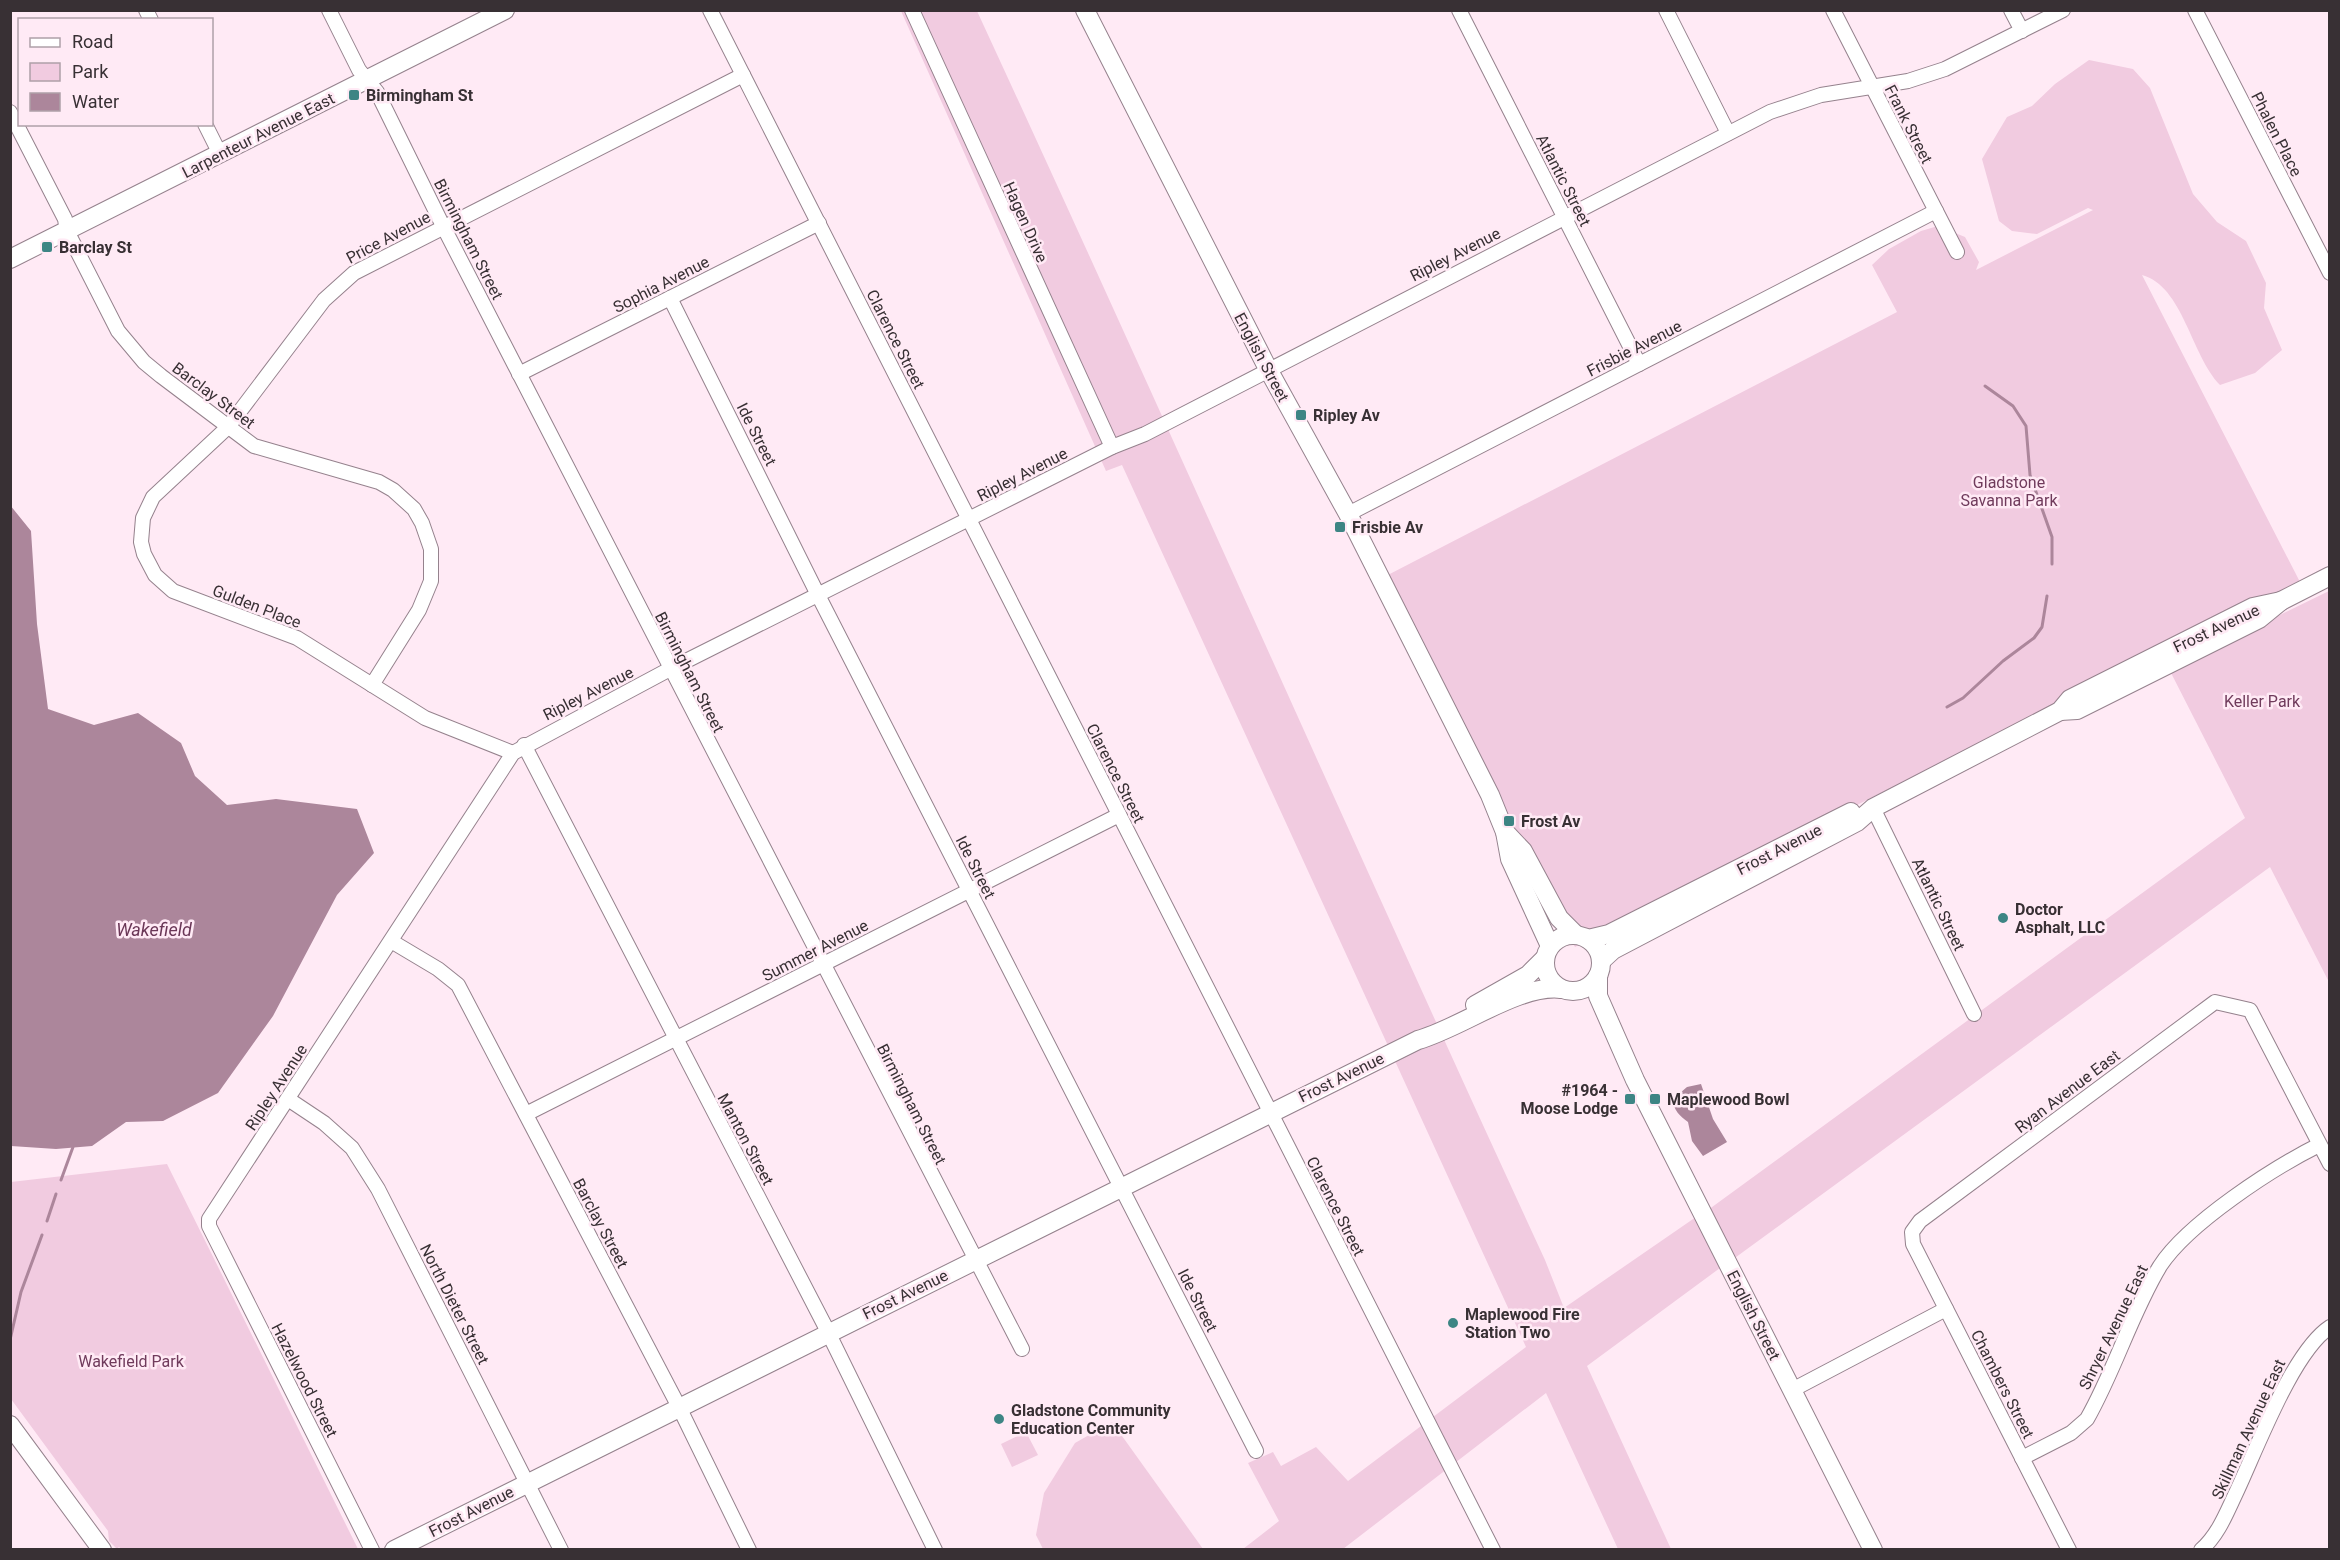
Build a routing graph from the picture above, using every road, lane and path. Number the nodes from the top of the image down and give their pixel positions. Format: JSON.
{"nodes":[{"id":1,"x":329,"y":10,"type":"edge"},
{"id":2,"x":504,"y":10,"type":"edge"},
{"id":3,"x":710,"y":10,"type":"edge"},
{"id":4,"x":912,"y":10,"type":"edge"},
{"id":5,"x":1085,"y":10,"type":"edge"},
{"id":6,"x":1459,"y":10,"type":"edge"},
{"id":7,"x":1666,"y":10,"type":"edge"},
{"id":8,"x":1833,"y":10,"type":"edge"},
{"id":9,"x":2012,"y":10,"type":"edge"},
{"id":10,"x":2063,"y":10,"type":"edge"},
{"id":11,"x":2195,"y":10,"type":"edge"},
{"id":12,"x":2022,"y":30,"type":"junction"},
{"id":13,"x":744,"y":75,"type":"junction"},
{"id":14,"x":367,"y":80,"type":"junction"},
{"id":15,"x":1872,"y":87,"type":"junction"},
{"id":16,"x":10,"y":112,"type":"edge"},
{"id":17,"x":206,"y":126,"type":"edge"},
{"id":18,"x":1728,"y":133,"type":"junction"},
{"id":19,"x":220,"y":154,"type":"junction"},
{"id":20,"x":1936,"y":211,"type":"junction"},
{"id":21,"x":1564,"y":217,"type":"junction"},
{"id":22,"x":819,"y":223,"type":"junction"},
{"id":23,"x":443,"y":226,"type":"junction"},
{"id":24,"x":66,"y":231,"type":"junction"},
{"id":25,"x":1957,"y":252,"type":"dead end"},
{"id":26,"x":10,"y":259,"type":"edge"},
{"id":27,"x":2330,"y":273,"type":"edge"},
{"id":28,"x":670,"y":298,"type":"junction"},
{"id":29,"x":1639,"y":364,"type":"junction"},
{"id":30,"x":1268,"y":369,"type":"junction"},
{"id":31,"x":519,"y":374,"type":"junction"},
{"id":32,"x":228,"y":427,"type":"junction"},
{"id":33,"x":1112,"y":447,"type":"junction"},
{"id":34,"x":1348,"y":514,"type":"junction"},
{"id":35,"x":969,"y":519,"type":"junction"},
{"id":36,"x":2330,"y":576,"type":"edge"},
{"id":37,"x":818,"y":595,"type":"junction"},
{"id":38,"x":670,"y":669,"type":"junction"},
{"id":39,"x":372,"y":685,"type":"junction"},
{"id":40,"x":518,"y":749,"type":"junction"},
{"id":41,"x":1873,"y":808,"type":"junction"},
{"id":42,"x":1119,"y":815,"type":"junction"},
{"id":43,"x":1505,"y":832,"type":"junction"},
{"id":44,"x":970,"y":891,"type":"junction"},
{"id":45,"x":1582,"y":937,"type":"junction"},
{"id":46,"x":391,"y":941,"type":"junction"},
{"id":47,"x":1547,"y":952,"type":"junction"},
{"id":48,"x":822,"y":965,"type":"junction"},
{"id":49,"x":1600,"y":969,"type":"junction"},
{"id":50,"x":1565,"y":990,"type":"junction"},
{"id":51,"x":1974,"y":1014,"type":"dead end"},
{"id":52,"x":675,"y":1039,"type":"junction"},
{"id":53,"x":1418,"y":1040,"type":"junction"},
{"id":54,"x":1635,"y":1080,"type":"junction"},
{"id":55,"x":288,"y":1099,"type":"junction"},
{"id":56,"x":1270,"y":1112,"type":"junction"},
{"id":57,"x":526,"y":1114,"type":"junction"},
{"id":58,"x":2319,"y":1145,"type":"junction"},
{"id":59,"x":2330,"y":1164,"type":"edge"},
{"id":60,"x":1121,"y":1185,"type":"junction"},
{"id":61,"x":209,"y":1226,"type":"joint"},
{"id":62,"x":1912,"y":1232,"type":"joint"},
{"id":63,"x":976,"y":1259,"type":"junction"},
{"id":64,"x":1946,"y":1309,"type":"junction"},
{"id":65,"x":2330,"y":1327,"type":"edge"},
{"id":66,"x":828,"y":1332,"type":"junction"},
{"id":67,"x":1022,"y":1349,"type":"dead end"},
{"id":68,"x":1792,"y":1390,"type":"junction"},
{"id":69,"x":679,"y":1407,"type":"junction"},
{"id":70,"x":10,"y":1425,"type":"edge"},
{"id":71,"x":1256,"y":1451,"type":"dead end"},
{"id":72,"x":2022,"y":1458,"type":"junction"},
{"id":73,"x":528,"y":1483,"type":"junction"},
{"id":74,"x":102,"y":1550,"type":"edge"},
{"id":75,"x":372,"y":1550,"type":"edge"},
{"id":76,"x":394,"y":1550,"type":"edge"},
{"id":77,"x":561,"y":1550,"type":"edge"},
{"id":78,"x":748,"y":1550,"type":"edge"},
{"id":79,"x":935,"y":1550,"type":"edge"},
{"id":80,"x":1493,"y":1550,"type":"edge"},
{"id":81,"x":1873,"y":1550,"type":"edge"},
{"id":82,"x":2069,"y":1550,"type":"edge"},
{"id":83,"x":2201,"y":1550,"type":"edge"}],
"edges":[{"from":1,"to":14,"type":"street","name":"Birmingham Street"},
{"from":2,"to":14,"type":"street","name":"Larpenteur Avenue East"},
{"from":3,"to":13,"type":"street","name":"Clarence Street"},
{"from":4,"to":33,"type":"street","name":"Hagen Drive"},
{"from":5,"to":30,"type":"street","name":"English Street"},
{"from":6,"to":21,"type":"street","name":"Atlantic Street"},
{"from":7,"to":18,"type":"street"},
{"from":8,"to":15,"type":"street","name":"Frank Street"},
{"from":9,"to":12,"type":"street"},
{"from":10,"to":12,"type":"street","name":"Ripley Avenue"},
{"from":11,"to":27,"type":"street","name":"Phalen Place"},
{"from":12,"to":15,"type":"street","name":"Ripley Avenue"},
{"from":13,"to":22,"type":"street","name":"Clarence Street"},
{"from":13,"to":23,"type":"street","name":"Price Avenue"},
{"from":14,"to":19,"type":"street","name":"Larpenteur Avenue East"},
{"from":14,"to":23,"type":"street","name":"Birmingham Street"},
{"from":15,"to":18,"type":"street","name":"Ripley Avenue"},
{"from":15,"to":20,"type":"street","name":"Frank Street"},
{"from":16,"to":24,"type":"street","name":"Barclay Street"},
{"from":17,"to":19,"type":"street"},
{"from":18,"to":21,"type":"street","name":"Ripley Avenue"},
{"from":19,"to":24,"type":"street","name":"Larpenteur Avenue East"},
{"from":20,"to":25,"type":"street","name":"Frank Street"},
{"from":20,"to":29,"type":"street","name":"Frisbie Avenue"},
{"from":21,"to":29,"type":"street","name":"Atlantic Street"},
{"from":21,"to":30,"type":"street","name":"Ripley Avenue"},
{"from":22,"to":28,"type":"street","name":"Sophia Avenue"},
{"from":22,"to":35,"type":"street","name":"Clarence Street"},
{"from":23,"to":31,"type":"street","name":"Birmingham Street"},
{"from":23,"to":32,"type":"street","name":"Price Avenue"},
{"from":24,"to":26,"type":"street","name":"Larpenteur Avenue East"},
{"from":24,"to":32,"type":"street","name":"Barclay Street"},
{"from":28,"to":31,"type":"street","name":"Sophia Avenue"},
{"from":28,"to":37,"type":"street","name":"Ide Street"},
{"from":29,"to":34,"type":"street","name":"Frisbie Avenue"},
{"from":30,"to":33,"type":"street","name":"Ripley Avenue"},
{"from":30,"to":34,"type":"street","name":"English Street"},
{"from":31,"to":38,"type":"street","name":"Birmingham Street"},
{"from":32,"to":39,"type":"street","name":"Barclay Street"},
{"from":32,"to":39,"type":"street","name":"Gulden Place"},
{"from":33,"to":35,"type":"street","name":"Ripley Avenue"},
{"from":34,"to":43,"type":"street","name":"English Street"},
{"from":35,"to":37,"type":"street","name":"Ripley Avenue"},
{"from":35,"to":42,"type":"street","name":"Clarence Street"},
{"from":36,"to":41,"type":"street","name":"Frost Avenue"},
{"from":37,"to":38,"type":"street","name":"Ripley Avenue"},
{"from":37,"to":44,"type":"street","name":"Ide Street"},
{"from":38,"to":40,"type":"street","name":"Ripley Avenue"},
{"from":38,"to":48,"type":"street","name":"Birmingham Street"},
{"from":39,"to":40,"type":"street","name":"Gulden Place"},
{"from":40,"to":46,"type":"street","name":"Ripley Avenue"},
{"from":40,"to":52,"type":"street","name":"Manton Street"},
{"from":41,"to":45,"type":"street","name":"Frost Avenue"},
{"from":41,"to":49,"type":"street","name":"Frost Avenue"},
{"from":41,"to":51,"type":"street","name":"Atlantic Street"},
{"from":42,"to":44,"type":"street","name":"Summer Avenue"},
{"from":42,"to":56,"type":"street","name":"Clarence Street"},
{"from":43,"to":45,"type":"street","name":"English Street"},
{"from":43,"to":47,"type":"street","name":"English Street"},
{"from":44,"to":48,"type":"street","name":"Summer Avenue"},
{"from":44,"to":60,"type":"street","name":"Ide Street"},
{"from":45,"to":47,"type":"street"},
{"from":45,"to":49,"type":"street"},
{"from":46,"to":55,"type":"street","name":"Ripley Avenue"},
{"from":46,"to":57,"type":"street","name":"Barclay Street"},
{"from":47,"to":50,"type":"street"},
{"from":47,"to":53,"type":"street","name":"Frost Avenue"},
{"from":48,"to":52,"type":"street","name":"Summer Avenue"},
{"from":48,"to":63,"type":"street","name":"Birmingham Street"},
{"from":49,"to":50,"type":"street"},
{"from":49,"to":54,"type":"street","name":"English Street"},
{"from":50,"to":53,"type":"street","name":"Frost Avenue"},
{"from":50,"to":54,"type":"street","name":"English Street"},
{"from":52,"to":57,"type":"street","name":"Summer Avenue"},
{"from":52,"to":66,"type":"street","name":"Manton Street"},
{"from":53,"to":56,"type":"street","name":"Frost Avenue"},
{"from":54,"to":68,"type":"street","name":"English Street"},
{"from":55,"to":61,"type":"street","name":"Ripley Avenue"},
{"from":55,"to":73,"type":"street","name":"North Dieter Street"},
{"from":56,"to":60,"type":"street","name":"Frost Avenue"},
{"from":56,"to":80,"type":"street","name":"Clarence Street"},
{"from":57,"to":69,"type":"street","name":"Barclay Street"},
{"from":58,"to":59,"type":"street"},
{"from":58,"to":62,"type":"street","name":"Ryan Avenue East"},
{"from":58,"to":72,"type":"street","name":"Shryer Avenue East"},
{"from":60,"to":63,"type":"street","name":"Frost Avenue"},
{"from":60,"to":71,"type":"street","name":"Ide Street"},
{"from":61,"to":75,"type":"street","name":"Hazelwood Street"},
{"from":62,"to":64,"type":"street","name":"Chambers Street"},
{"from":63,"to":66,"type":"street","name":"Frost Avenue"},
{"from":63,"to":67,"type":"street","name":"Birmingham Street"},
{"from":64,"to":68,"type":"street"},
{"from":64,"to":72,"type":"street","name":"Chambers Street"},
{"from":65,"to":83,"type":"street","name":"Skillman Avenue East"},
{"from":66,"to":69,"type":"street","name":"Frost Avenue"},
{"from":66,"to":79,"type":"street","name":"Manton Street"},
{"from":68,"to":81,"type":"street","name":"English Street"},
{"from":69,"to":73,"type":"street","name":"Frost Avenue"},
{"from":69,"to":78,"type":"street","name":"Barclay Street"},
{"from":70,"to":74,"type":"street"},
{"from":72,"to":82,"type":"street","name":"Chambers Street"},
{"from":73,"to":76,"type":"street","name":"Frost Avenue"},
{"from":73,"to":77,"type":"street","name":"North Dieter Street"}]}
